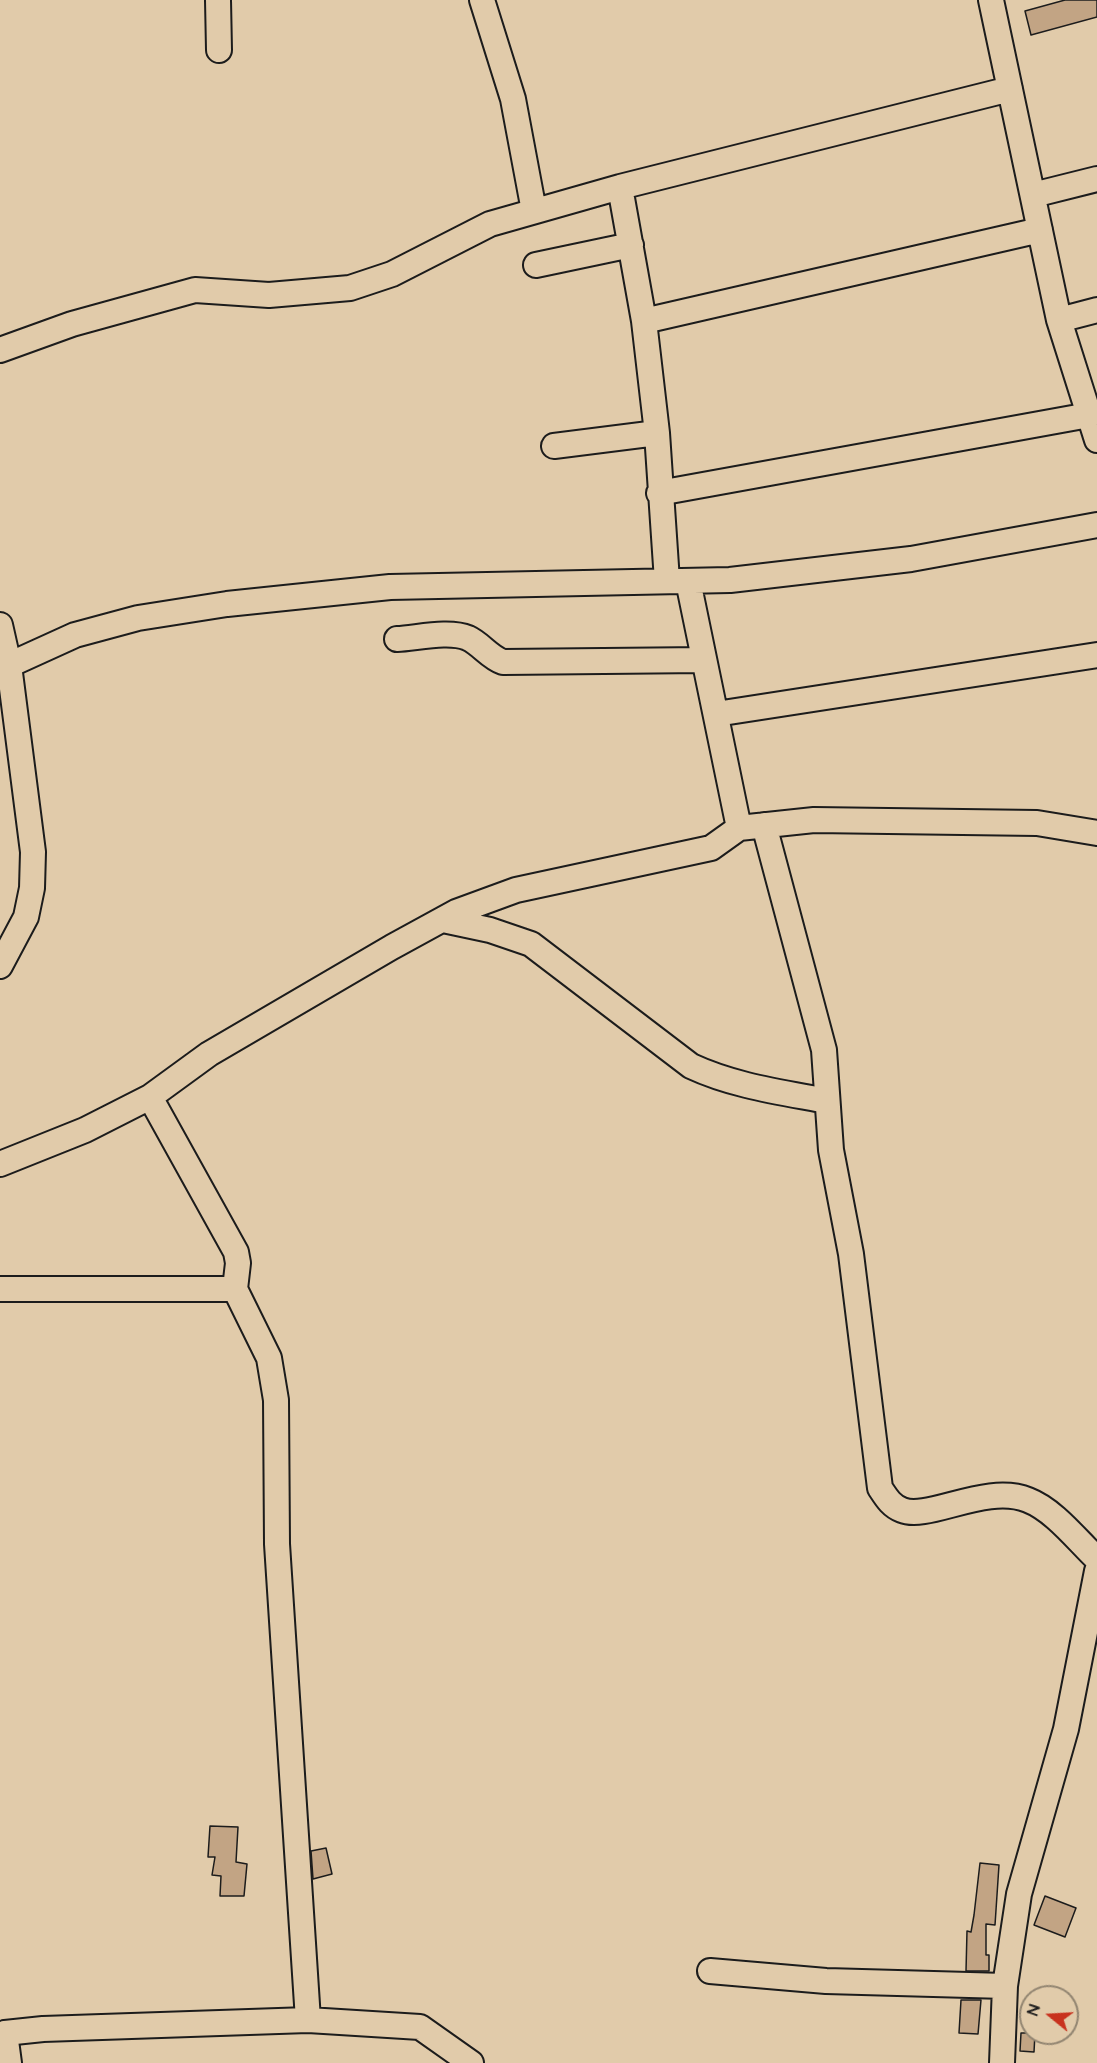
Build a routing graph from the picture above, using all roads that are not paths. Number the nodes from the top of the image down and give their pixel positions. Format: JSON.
{"nodes":[{"id":1,"x":218,"y":0,"type":"edge"},
{"id":2,"x":482,"y":0,"type":"edge"},
{"id":3,"x":991,"y":0,"type":"edge"},
{"id":4,"x":219,"y":50,"type":"dead end"},
{"id":5,"x":1010,"y":89,"type":"junction"},
{"id":6,"x":1097,"y":179,"type":"edge"},
{"id":7,"x":621,"y":187,"type":"junction"},
{"id":8,"x":1033,"y":195,"type":"junction"},
{"id":9,"x":534,"y":211,"type":"junction"},
{"id":10,"x":1040,"y":230,"type":"junction"},
{"id":11,"x":631,"y":245,"type":"junction"},
{"id":12,"x":536,"y":265,"type":"dead end"},
{"id":13,"x":1097,"y":310,"type":"edge"},
{"id":14,"x":1059,"y":320,"type":"junction"},
{"id":15,"x":644,"y":321,"type":"junction"},
{"id":16,"x":0,"y":344,"type":"edge"},
{"id":17,"x":0,"y":350,"type":"edge"},
{"id":18,"x":1089,"y":415,"type":"junction"},
{"id":19,"x":657,"y":433,"type":"junction"},
{"id":20,"x":1097,"y":440,"type":"edge"},
{"id":21,"x":554,"y":446,"type":"dead end"},
{"id":22,"x":659,"y":493,"type":"junction"},
{"id":23,"x":1097,"y":525,"type":"edge"},
{"id":24,"x":677,"y":581,"type":"junction"},
{"id":25,"x":0,"y":626,"type":"edge"},
{"id":26,"x":397,"y":639,"type":"dead end"},
{"id":27,"x":1097,"y":655,"type":"edge"},
{"id":28,"x":704,"y":660,"type":"junction"},
{"id":29,"x":9,"y":664,"type":"junction"},
{"id":30,"x":716,"y":714,"type":"junction"},
{"id":31,"x":764,"y":825,"type":"junction"},
{"id":32,"x":739,"y":828,"type":"junction"},
{"id":33,"x":1097,"y":833,"type":"edge"},
{"id":34,"x":443,"y":920,"type":"junction"},
{"id":35,"x":0,"y":966,"type":"edge"},
{"id":36,"x":150,"y":1097,"type":"junction"},
{"id":37,"x":827,"y":1101,"type":"junction"},
{"id":38,"x":0,"y":1164,"type":"edge"},
{"id":39,"x":0,"y":1289,"type":"edge"},
{"id":40,"x":235,"y":1289,"type":"junction"},
{"id":41,"x":1097,"y":1559,"type":"edge"},
{"id":42,"x":1097,"y":1571,"type":"edge"},
{"id":43,"x":710,"y":1971,"type":"dead end"},
{"id":44,"x":1005,"y":1986,"type":"junction"},
{"id":45,"x":308,"y":2020,"type":"junction"},
{"id":46,"x":9,"y":2063,"type":"edge"},
{"id":47,"x":471,"y":2063,"type":"edge"},
{"id":48,"x":1002,"y":2063,"type":"edge"}],
"edges":[{"from":1,"to":4,"type":"street"},
{"from":2,"to":9,"type":"street"},
{"from":3,"to":5,"type":"street"},
{"from":5,"to":7,"type":"street"},
{"from":5,"to":8,"type":"street"},
{"from":6,"to":8,"type":"street"},
{"from":7,"to":9,"type":"street"},
{"from":7,"to":11,"type":"street"},
{"from":8,"to":10,"type":"street"},
{"from":9,"to":17,"type":"street"},
{"from":10,"to":14,"type":"street"},
{"from":10,"to":15,"type":"street"},
{"from":11,"to":12,"type":"street"},
{"from":11,"to":15,"type":"street"},
{"from":13,"to":14,"type":"street"},
{"from":14,"to":18,"type":"street"},
{"from":15,"to":19,"type":"street"},
{"from":16,"to":17,"type":"street"},
{"from":18,"to":20,"type":"street"},
{"from":18,"to":22,"type":"street"},
{"from":19,"to":21,"type":"street"},
{"from":19,"to":22,"type":"street"},
{"from":22,"to":24,"type":"street"},
{"from":23,"to":24,"type":"street"},
{"from":24,"to":28,"type":"street"},
{"from":24,"to":29,"type":"street"},
{"from":25,"to":29,"type":"street"},
{"from":26,"to":28,"type":"street"},
{"from":27,"to":30,"type":"street"},
{"from":28,"to":30,"type":"street"},
{"from":29,"to":35,"type":"street"},
{"from":30,"to":32,"type":"street"},
{"from":31,"to":32,"type":"street"},
{"from":31,"to":33,"type":"street"},
{"from":31,"to":37,"type":"street"},
{"from":32,"to":34,"type":"street"},
{"from":34,"to":36,"type":"street"},
{"from":34,"to":37,"type":"street"},
{"from":36,"to":38,"type":"street"},
{"from":36,"to":40,"type":"street"},
{"from":37,"to":41,"type":"street"},
{"from":39,"to":40,"type":"street"},
{"from":40,"to":45,"type":"street"},
{"from":42,"to":44,"type":"street"},
{"from":43,"to":44,"type":"street"},
{"from":44,"to":48,"type":"street"},
{"from":45,"to":46,"type":"street"},
{"from":45,"to":47,"type":"street"}]}
